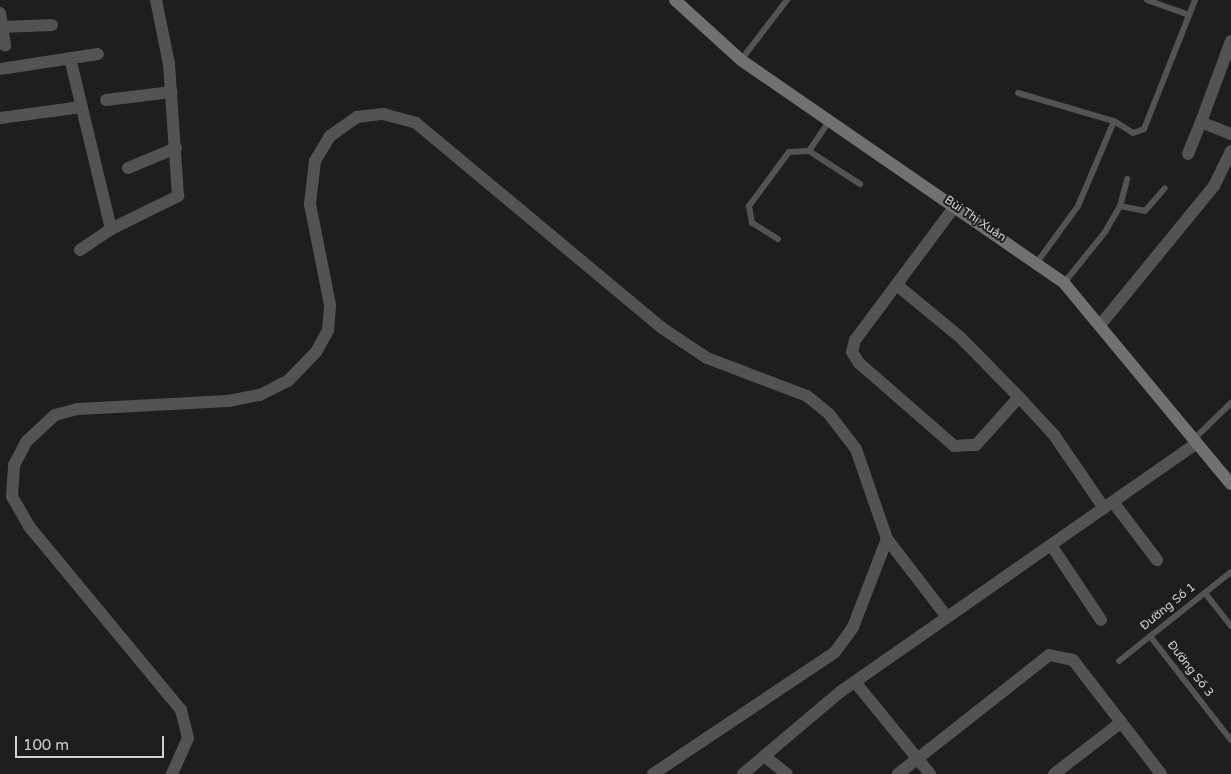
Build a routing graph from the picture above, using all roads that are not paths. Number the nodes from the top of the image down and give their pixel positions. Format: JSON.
{"nodes":[{"id":1,"x":156,"y":0,"type":"edge"},
{"id":2,"x":675,"y":0,"type":"edge"},
{"id":3,"x":787,"y":0,"type":"edge"},
{"id":4,"x":1147,"y":0,"type":"edge"},
{"id":5,"x":1195,"y":0,"type":"edge"},
{"id":6,"x":0,"y":13,"type":"edge"},
{"id":7,"x":1189,"y":15,"type":"junction"},
{"id":8,"x":52,"y":25,"type":"dead end"},
{"id":9,"x":2,"y":27,"type":"junction"},
{"id":10,"x":1231,"y":41,"type":"edge"},
{"id":11,"x":5,"y":46,"type":"dead end"},
{"id":12,"x":98,"y":54,"type":"dead end"},
{"id":13,"x":70,"y":58,"type":"junction"},
{"id":14,"x":740,"y":60,"type":"junction"},
{"id":15,"x":0,"y":69,"type":"edge"},
{"id":16,"x":172,"y":92,"type":"junction"},
{"id":17,"x":1018,"y":94,"type":"dead end"},
{"id":18,"x":106,"y":100,"type":"dead end"},
{"id":19,"x":81,"y":107,"type":"junction"},
{"id":20,"x":0,"y":118,"type":"edge"},
{"id":21,"x":829,"y":121,"type":"junction"},
{"id":22,"x":1114,"y":121,"type":"junction"},
{"id":23,"x":1200,"y":122,"type":"junction"},
{"id":24,"x":1231,"y":134,"type":"edge"},
{"id":25,"x":176,"y":148,"type":"junction"},
{"id":26,"x":810,"y":151,"type":"junction"},
{"id":27,"x":1231,"y":151,"type":"edge"},
{"id":28,"x":1188,"y":154,"type":"dead end"},
{"id":29,"x":128,"y":168,"type":"dead end"},
{"id":30,"x":1126,"y":179,"type":"dead end"},
{"id":31,"x":860,"y":184,"type":"dead end"},
{"id":32,"x":1165,"y":188,"type":"dead end"},
{"id":33,"x":955,"y":206,"type":"junction"},
{"id":34,"x":1120,"y":206,"type":"junction"},
{"id":35,"x":110,"y":229,"type":"junction"},
{"id":36,"x":778,"y":239,"type":"dead end"},
{"id":37,"x":80,"y":250,"type":"dead end"},
{"id":38,"x":1038,"y":261,"type":"junction"},
{"id":39,"x":1064,"y":283,"type":"junction"},
{"id":40,"x":898,"y":286,"type":"junction"},
{"id":41,"x":1101,"y":324,"type":"junction"},
{"id":42,"x":1019,"y":397,"type":"junction"},
{"id":43,"x":1231,"y":403,"type":"edge"},
{"id":44,"x":1195,"y":441,"type":"junction"},
{"id":45,"x":1230,"y":483,"type":"edge"},
{"id":46,"x":1108,"y":505,"type":"junction"},
{"id":47,"x":887,"y":539,"type":"junction"},
{"id":48,"x":1051,"y":545,"type":"junction"},
{"id":49,"x":1157,"y":560,"type":"dead end"},
{"id":50,"x":1231,"y":572,"type":"edge"},
{"id":51,"x":1205,"y":593,"type":"junction"},
{"id":52,"x":947,"y":617,"type":"junction"},
{"id":53,"x":1100,"y":620,"type":"dead end"},
{"id":54,"x":1231,"y":626,"type":"edge"},
{"id":55,"x":1150,"y":636,"type":"junction"},
{"id":56,"x":1120,"y":661,"type":"dead end"},
{"id":57,"x":855,"y":682,"type":"junction"},
{"id":58,"x":1119,"y":724,"type":"junction"},
{"id":59,"x":1231,"y":740,"type":"edge"},
{"id":60,"x":764,"y":756,"type":"junction"},
{"id":61,"x":917,"y":758,"type":"junction"},
{"id":62,"x":172,"y":774,"type":"edge"},
{"id":63,"x":654,"y":774,"type":"edge"},
{"id":64,"x":743,"y":774,"type":"edge"},
{"id":65,"x":787,"y":774,"type":"edge"},
{"id":66,"x":898,"y":774,"type":"edge"},
{"id":67,"x":930,"y":774,"type":"edge"},
{"id":68,"x":1054,"y":774,"type":"edge"},
{"id":69,"x":1161,"y":774,"type":"edge"}],
"edges":[{"from":1,"to":16,"type":"street"},
{"from":2,"to":14,"type":"main road","name":"Bùi Thị Xuân"},
{"from":3,"to":14,"type":"lane"},
{"from":4,"to":7,"type":"lane"},
{"from":5,"to":7,"type":"lane"},
{"from":6,"to":9,"type":"street"},
{"from":7,"to":22,"type":"lane"},
{"from":8,"to":9,"type":"street"},
{"from":9,"to":11,"type":"street"},
{"from":10,"to":23,"type":"street"},
{"from":12,"to":13,"type":"street"},
{"from":13,"to":15,"type":"street"},
{"from":13,"to":19,"type":"street"},
{"from":14,"to":21,"type":"main road","name":"Bùi Thị Xuân"},
{"from":16,"to":18,"type":"street"},
{"from":16,"to":25,"type":"street"},
{"from":17,"to":22,"type":"lane"},
{"from":19,"to":20,"type":"street"},
{"from":19,"to":35,"type":"street"},
{"from":21,"to":26,"type":"lane"},
{"from":21,"to":33,"type":"main road","name":"Bùi Thị Xuân"},
{"from":22,"to":38,"type":"lane"},
{"from":23,"to":24,"type":"street"},
{"from":23,"to":28,"type":"street"},
{"from":25,"to":29,"type":"street"},
{"from":25,"to":35,"type":"street"},
{"from":26,"to":31,"type":"lane"},
{"from":26,"to":36,"type":"lane"},
{"from":27,"to":41,"type":"street"},
{"from":30,"to":34,"type":"lane"},
{"from":32,"to":34,"type":"lane"},
{"from":33,"to":38,"type":"main road","name":"Bùi Thị Xuân"},
{"from":33,"to":40,"type":"street"},
{"from":34,"to":39,"type":"lane"},
{"from":35,"to":37,"type":"street"},
{"from":38,"to":39,"type":"main road","name":"Bùi Thị Xuân"},
{"from":39,"to":41,"type":"main road","name":"Bùi Thị Xuân"},
{"from":40,"to":42,"type":"street"},
{"from":40,"to":42,"type":"street"},
{"from":41,"to":44,"type":"main road","name":"Bùi Thị Xuân"},
{"from":42,"to":46,"type":"street"},
{"from":43,"to":44,"type":"lane"},
{"from":44,"to":45,"type":"main road","name":"Bùi Thị Xuân"},
{"from":44,"to":46,"type":"street"},
{"from":46,"to":48,"type":"street"},
{"from":46,"to":49,"type":"street"},
{"from":47,"to":52,"type":"street"},
{"from":47,"to":62,"type":"street"},
{"from":47,"to":63,"type":"street"},
{"from":48,"to":52,"type":"street"},
{"from":48,"to":53,"type":"street"},
{"from":50,"to":51,"type":"lane","name":"Đường Số 1"},
{"from":51,"to":54,"type":"lane"},
{"from":51,"to":55,"type":"lane","name":"Đường Số 1"},
{"from":52,"to":57,"type":"street"},
{"from":55,"to":56,"type":"lane","name":"Đường Số 1"},
{"from":55,"to":59,"type":"lane","name":"Đường Số 3"},
{"from":57,"to":60,"type":"street"},
{"from":57,"to":61,"type":"street"},
{"from":58,"to":61,"type":"street"},
{"from":58,"to":68,"type":"street"},
{"from":58,"to":69,"type":"street"},
{"from":60,"to":64,"type":"street"},
{"from":60,"to":65,"type":"street"},
{"from":61,"to":66,"type":"street"},
{"from":61,"to":67,"type":"street"}]}
